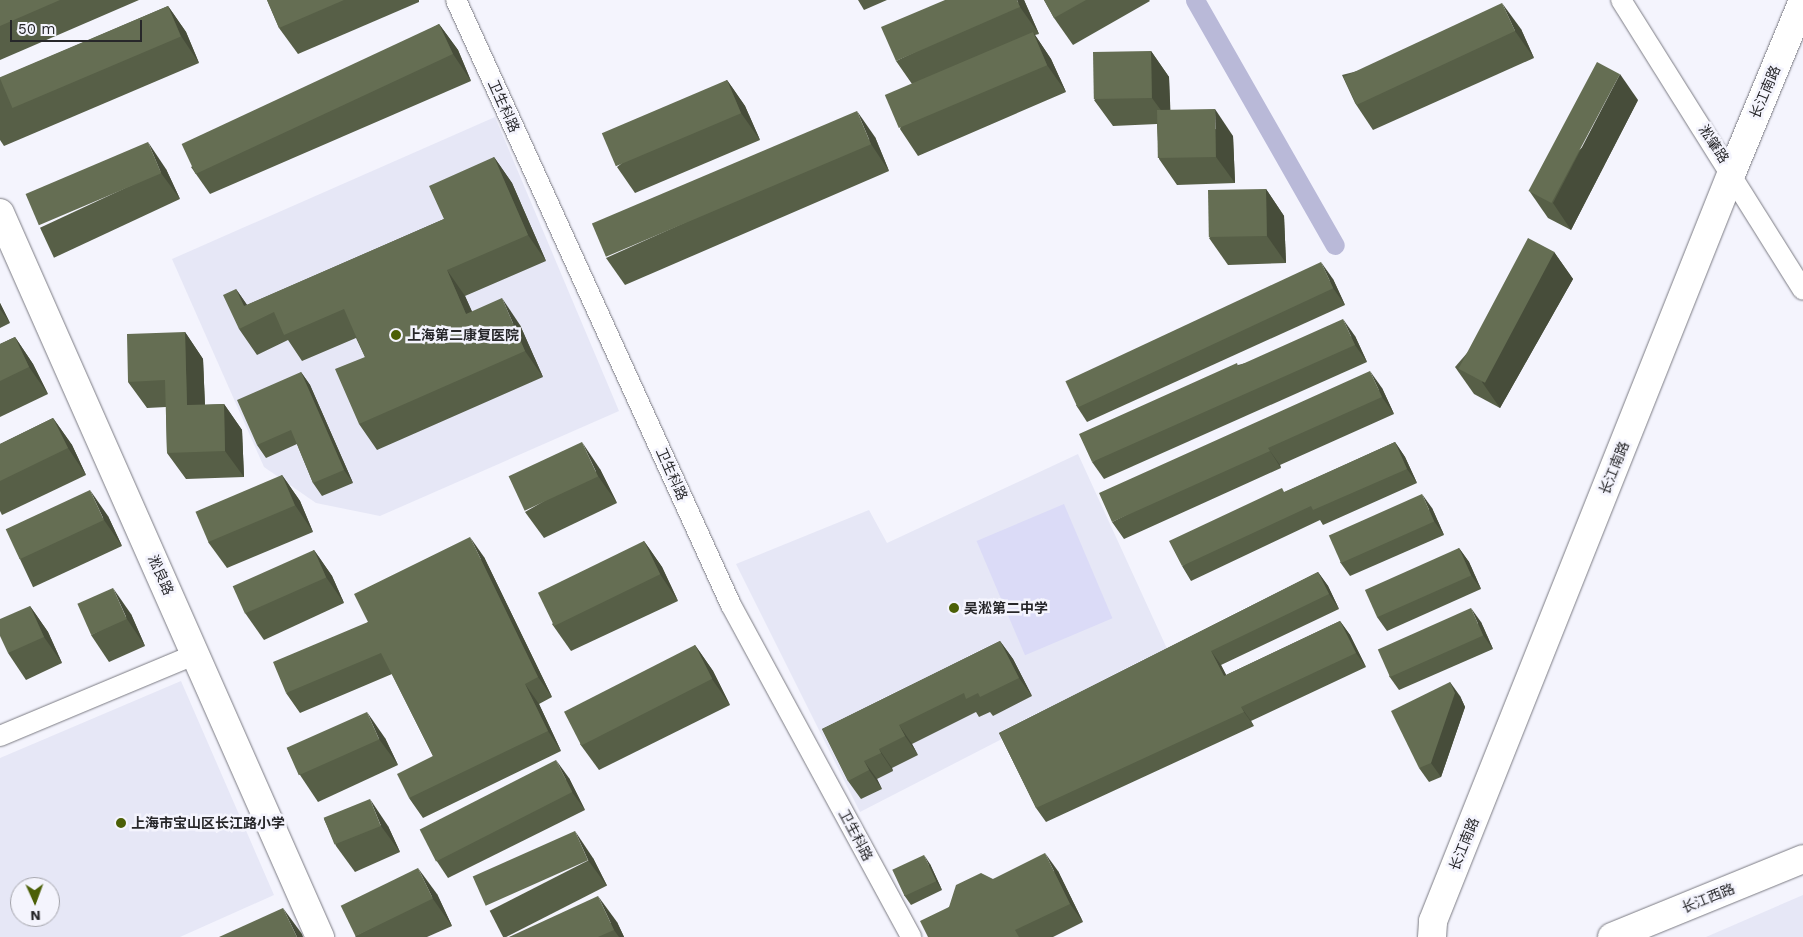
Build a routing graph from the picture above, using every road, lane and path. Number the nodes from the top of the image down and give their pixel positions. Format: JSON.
{"nodes":[{"id":1,"x":456,"y":0,"type":"edge"},
{"id":2,"x":1621,"y":0,"type":"edge"},
{"id":3,"x":1803,"y":1,"type":"edge"},
{"id":4,"x":1732,"y":172,"type":"junction"},
{"id":5,"x":0,"y":213,"type":"edge"},
{"id":6,"x":1803,"y":290,"type":"edge"},
{"id":7,"x":196,"y":654,"type":"junction"},
{"id":8,"x":0,"y":736,"type":"edge"},
{"id":9,"x":1803,"y":859,"type":"edge"},
{"id":10,"x":320,"y":937,"type":"edge"},
{"id":11,"x":912,"y":937,"type":"edge"},
{"id":12,"x":1432,"y":937,"type":"edge"},
{"id":13,"x":1612,"y":937,"type":"edge"}],
"edges":[{"from":1,"to":11,"type":"street","name":"卫生科路"},
{"from":2,"to":4,"type":"street","name":"淞肇路"},
{"from":3,"to":4,"type":"main road","name":"长江南路"},
{"from":4,"to":6,"type":"street","name":"淞肇路"},
{"from":4,"to":12,"type":"main road","name":"长江南路"},
{"from":5,"to":7,"type":"main road","name":"淞良路"},
{"from":7,"to":8,"type":"street"},
{"from":7,"to":10,"type":"main road","name":"淞良路"},
{"from":9,"to":13,"type":"main road","name":"长江西路"}]}
